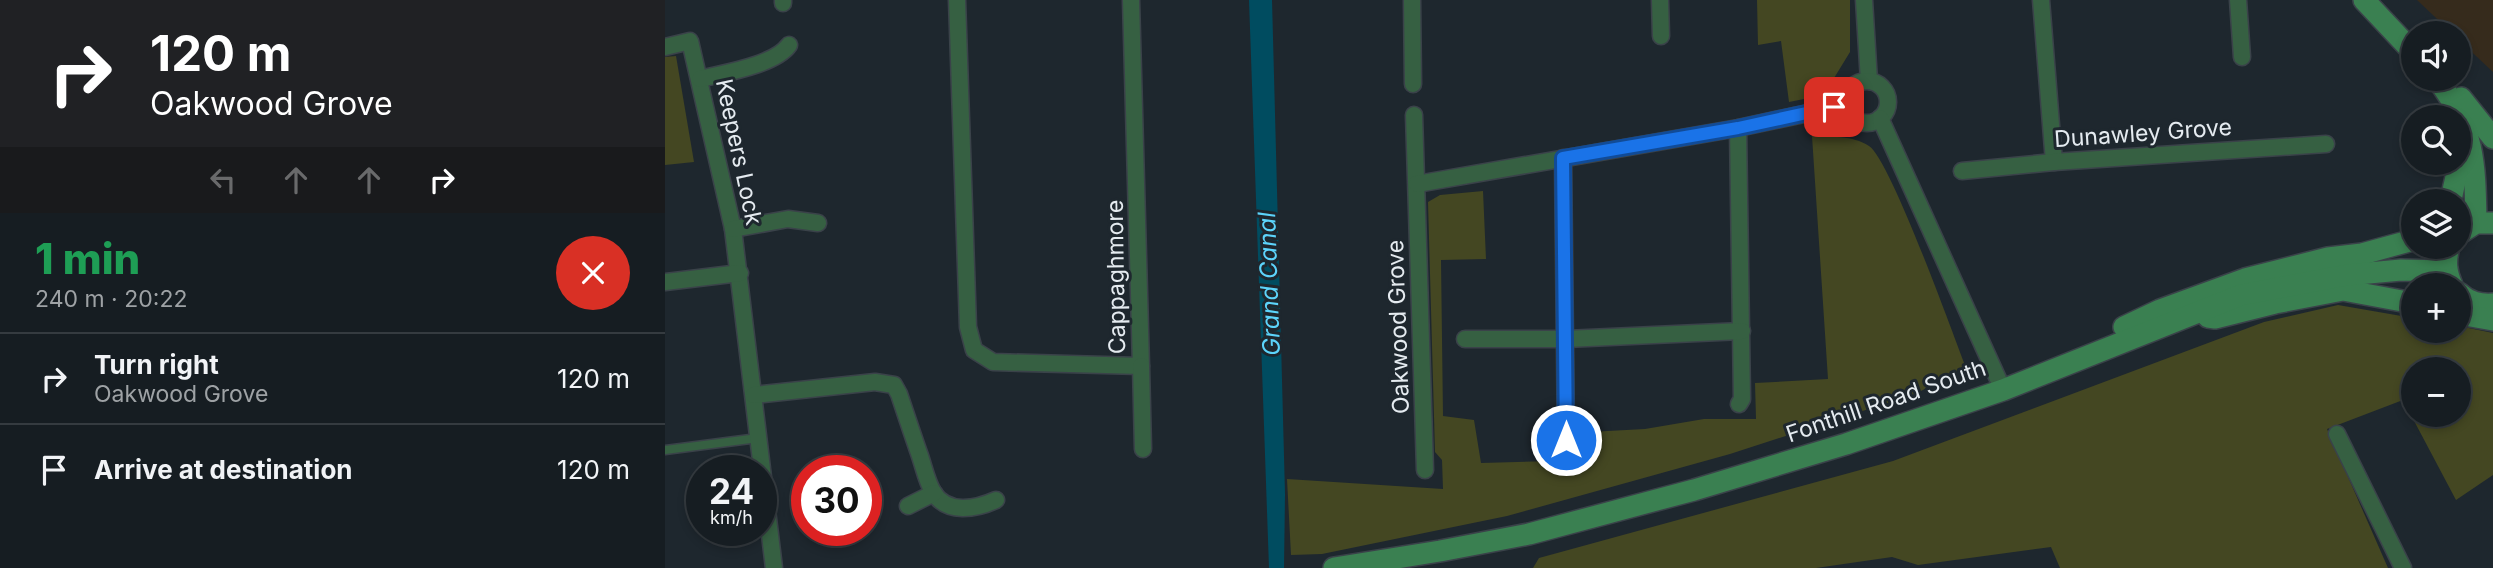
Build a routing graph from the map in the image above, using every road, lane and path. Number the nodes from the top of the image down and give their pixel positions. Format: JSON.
{"nodes":[{"id":1,"x":957,"y":0,"type":"edge"},
{"id":2,"x":1131,"y":0,"type":"edge"},
{"id":3,"x":1660,"y":0,"type":"edge"},
{"id":4,"x":1864,"y":0,"type":"edge"},
{"id":5,"x":2041,"y":0,"type":"edge"},
{"id":6,"x":2238,"y":0,"type":"edge"},
{"id":7,"x":2364,"y":0,"type":"edge"},
{"id":8,"x":1415,"y":1,"type":"edge"},
{"id":9,"x":1661,"y":36,"type":"dead end"},
{"id":10,"x":2401,"y":39,"type":"edge"},
{"id":11,"x":789,"y":45,"type":"dead end"},
{"id":12,"x":665,"y":47,"type":"edge"},
{"id":13,"x":2242,"y":57,"type":"dead end"},
{"id":14,"x":700,"y":79,"type":"junction"},
{"id":15,"x":1869,"y":81,"type":"junction"},
{"id":16,"x":1413,"y":84,"type":"dead end"},
{"id":17,"x":2452,"y":91,"type":"edge"},
{"id":18,"x":1846,"y":105,"type":"junction"},
{"id":19,"x":1414,"y":115,"type":"dead end"},
{"id":20,"x":1880,"y":118,"type":"junction"},
{"id":21,"x":1738,"y":128,"type":"junction"},
{"id":22,"x":2492,"y":137,"type":"edge"},
{"id":23,"x":2326,"y":144,"type":"dead end"},
{"id":24,"x":2471,"y":152,"type":"edge"},
{"id":25,"x":1563,"y":158,"type":"junction"},
{"id":26,"x":2054,"y":162,"type":"junction"},
{"id":27,"x":1962,"y":171,"type":"dead end"},
{"id":28,"x":2465,"y":175,"type":"edge"},
{"id":29,"x":1417,"y":184,"type":"junction"},
{"id":30,"x":818,"y":223,"type":"dead end"},
{"id":31,"x":2476,"y":227,"type":"edge"},
{"id":32,"x":733,"y":229,"type":"junction"},
{"id":33,"x":2401,"y":243,"type":"edge"},
{"id":34,"x":2362,"y":254,"type":"junction"},
{"id":35,"x":2375,"y":272,"type":"junction"},
{"id":36,"x":740,"y":273,"type":"junction"},
{"id":37,"x":2418,"y":273,"type":"edge"},
{"id":38,"x":665,"y":282,"type":"edge"},
{"id":39,"x":2401,"y":301,"type":"edge"},
{"id":40,"x":2471,"y":302,"type":"edge"},
{"id":41,"x":2493,"y":304,"type":"edge"},
{"id":42,"x":2188,"y":315,"type":"junction"},
{"id":43,"x":2471,"y":316,"type":"edge"},
{"id":44,"x":2493,"y":320,"type":"edge"},
{"id":45,"x":1742,"y":331,"type":"junction"},
{"id":46,"x":1465,"y":339,"type":"dead end"},
{"id":47,"x":1566,"y":339,"type":"junction"},
{"id":48,"x":2111,"y":346,"type":"junction"},
{"id":49,"x":1141,"y":366,"type":"junction"},
{"id":50,"x":2003,"y":390,"type":"junction"},
{"id":51,"x":754,"y":395,"type":"junction"},
{"id":52,"x":1739,"y":404,"type":"dead end"},
{"id":53,"x":2337,"y":434,"type":"dead end"},
{"id":54,"x":758,"y":438,"type":"junction"},
{"id":55,"x":1566,"y":440,"type":"dead end"},
{"id":56,"x":1143,"y":449,"type":"dead end"},
{"id":57,"x":665,"y":450,"type":"edge"},
{"id":58,"x":1425,"y":470,"type":"dead end"},
{"id":59,"x":934,"y":493,"type":"junction"},
{"id":60,"x":996,"y":500,"type":"dead end"},
{"id":61,"x":908,"y":506,"type":"dead end"},
{"id":62,"x":774,"y":568,"type":"edge"},
{"id":63,"x":1334,"y":568,"type":"edge"},
{"id":64,"x":2403,"y":568,"type":"edge"}],
"edges":[{"from":1,"to":49,"type":"street","name":"Cappaghmore"},
{"from":2,"to":49,"type":"street","name":"Cappaghmore"},
{"from":3,"to":9,"type":"street"},
{"from":4,"to":15,"type":"street"},
{"from":5,"to":26,"type":"street"},
{"from":6,"to":13,"type":"street"},
{"from":7,"to":10,"type":"main road"},
{"from":8,"to":16,"type":"street"},
{"from":11,"to":14,"type":"street"},
{"from":12,"to":14,"type":"street","name":"Keepers Lock"},
{"from":14,"to":32,"type":"street","name":"Keepers Lock"},
{"from":15,"to":18,"type":"street"},
{"from":15,"to":20,"type":"street"},
{"from":17,"to":22,"type":"main road"},
{"from":18,"to":20,"type":"street"},
{"from":18,"to":21,"type":"street"},
{"from":19,"to":29,"type":"street","name":"Oakwood Grove"},
{"from":20,"to":50,"type":"street"},
{"from":21,"to":25,"type":"street"},
{"from":21,"to":45,"type":"street"},
{"from":22,"to":24,"type":"main road"},
{"from":23,"to":26,"type":"street","name":"Dunawley Grove"},
{"from":25,"to":29,"type":"street"},
{"from":25,"to":47,"type":"street"},
{"from":26,"to":27,"type":"street","name":"Dunawley Grove"},
{"from":28,"to":31,"type":"main road"},
{"from":29,"to":58,"type":"street","name":"Oakwood Grove"},
{"from":30,"to":32,"type":"street"},
{"from":32,"to":36,"type":"street","name":"Keepers Lock"},
{"from":33,"to":34,"type":"main road"},
{"from":34,"to":35,"type":"main road"},
{"from":34,"to":48,"type":"main road"},
{"from":35,"to":37,"type":"main road","name":"Fonthill Road South"},
{"from":35,"to":42,"type":"main road","name":"Fonthill Road South"},
{"from":36,"to":38,"type":"street"},
{"from":36,"to":51,"type":"street","name":"Keepers Lock"},
{"from":39,"to":42,"type":"main road"},
{"from":40,"to":41,"type":"main road"},
{"from":42,"to":48,"type":"main road","name":"Fonthill Road South"},
{"from":43,"to":44,"type":"main road"},
{"from":45,"to":47,"type":"street"},
{"from":45,"to":52,"type":"street"},
{"from":46,"to":47,"type":"street"},
{"from":47,"to":55,"type":"street"},
{"from":48,"to":50,"type":"main road","name":"Fonthill Road South"},
{"from":49,"to":56,"type":"street"},
{"from":50,"to":63,"type":"main road","name":"Fonthill Road South"},
{"from":51,"to":54,"type":"street","name":"Keepers Lock"},
{"from":51,"to":59,"type":"street"},
{"from":53,"to":64,"type":"street"},
{"from":54,"to":57,"type":"lane"},
{"from":54,"to":62,"type":"street","name":"Keepers Lock"},
{"from":59,"to":60,"type":"street"},
{"from":59,"to":61,"type":"street"}]}
